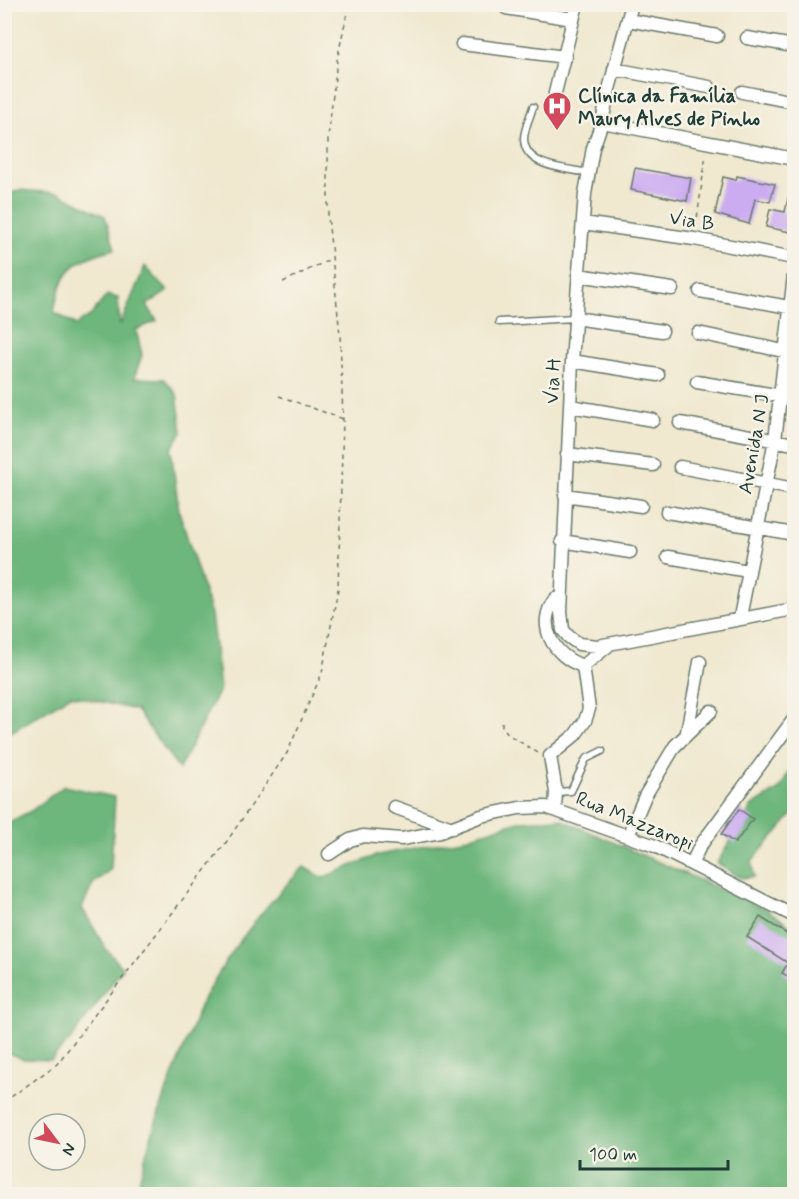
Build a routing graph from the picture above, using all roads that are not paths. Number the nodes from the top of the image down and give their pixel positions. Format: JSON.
{"nodes":[{"id":1,"x":578,"y":4,"type":"edge"},
{"id":2,"x":632,"y":4,"type":"edge"},
{"id":3,"x":506,"y":8,"type":"dead end"},
{"id":4,"x":573,"y":19,"type":"junction"},
{"id":5,"x":628,"y":20,"type":"junction"},
{"id":6,"x":717,"y":36,"type":"dead end"},
{"id":7,"x":747,"y":38,"type":"dead end"},
{"id":8,"x":462,"y":44,"type":"dead end"},
{"id":9,"x":795,"y":46,"type":"edge"},
{"id":10,"x":565,"y":57,"type":"junction"},
{"id":11,"x":614,"y":69,"type":"junction"},
{"id":12,"x":709,"y":87,"type":"dead end"},
{"id":13,"x":742,"y":92,"type":"dead end"},
{"id":14,"x":555,"y":93,"type":"dead end"},
{"id":15,"x":795,"y":102,"type":"edge"},
{"id":16,"x":533,"y":108,"type":"dead end"},
{"id":17,"x":602,"y":122,"type":"junction"},
{"id":18,"x":795,"y":159,"type":"edge"},
{"id":19,"x":588,"y":173,"type":"junction"},
{"id":20,"x":583,"y":223,"type":"junction"},
{"id":21,"x":795,"y":258,"type":"edge"},
{"id":22,"x":578,"y":275,"type":"junction"},
{"id":23,"x":795,"y":275,"type":"edge"},
{"id":24,"x":672,"y":289,"type":"dead end"},
{"id":25,"x":700,"y":291,"type":"dead end"},
{"id":26,"x":794,"y":308,"type":"edge"},
{"id":27,"x":575,"y":318,"type":"junction"},
{"id":28,"x":499,"y":322,"type":"dead end"},
{"id":29,"x":662,"y":331,"type":"dead end"},
{"id":30,"x":698,"y":333,"type":"dead end"},
{"id":31,"x":791,"y":352,"type":"edge"},
{"id":32,"x":572,"y":361,"type":"junction"},
{"id":33,"x":658,"y":375,"type":"dead end"},
{"id":34,"x":698,"y":382,"type":"dead end"},
{"id":35,"x":781,"y":395,"type":"junction"},
{"id":36,"x":795,"y":398,"type":"edge"},
{"id":37,"x":570,"y":406,"type":"junction"},
{"id":38,"x":653,"y":420,"type":"dead end"},
{"id":39,"x":680,"y":423,"type":"dead end"},
{"id":40,"x":775,"y":440,"type":"junction"},
{"id":41,"x":795,"y":444,"type":"edge"},
{"id":42,"x":567,"y":454,"type":"junction"},
{"id":43,"x":653,"y":465,"type":"dead end"},
{"id":44,"x":680,"y":468,"type":"dead end"},
{"id":45,"x":767,"y":484,"type":"junction"},
{"id":46,"x":795,"y":489,"type":"edge"},
{"id":47,"x":565,"y":495,"type":"junction"},
{"id":48,"x":641,"y":507,"type":"dead end"},
{"id":49,"x":667,"y":512,"type":"dead end"},
{"id":50,"x":756,"y":528,"type":"junction"},
{"id":51,"x":795,"y":534,"type":"edge"},
{"id":52,"x":562,"y":541,"type":"junction"},
{"id":53,"x":630,"y":552,"type":"dead end"},
{"id":54,"x":668,"y":557,"type":"dead end"},
{"id":55,"x":748,"y":570,"type":"junction"},
{"id":56,"x":561,"y":598,"type":"junction"},
{"id":57,"x":795,"y":609,"type":"edge"},
{"id":58,"x":740,"y":617,"type":"junction"},
{"id":59,"x":610,"y":645,"type":"junction"},
{"id":60,"x":700,"y":662,"type":"dead end"},
{"id":61,"x":583,"y":666,"type":"junction"},
{"id":62,"x":711,"y":711,"type":"dead end"},
{"id":63,"x":795,"y":719,"type":"edge"},
{"id":64,"x":687,"y":732,"type":"junction"},
{"id":65,"x":602,"y":751,"type":"dead end"},
{"id":66,"x":556,"y":792,"type":"junction"},
{"id":67,"x":394,"y":807,"type":"dead end"},
{"id":68,"x":555,"y":809,"type":"junction"},
{"id":69,"x":453,"y":828,"type":"junction"},
{"id":70,"x":628,"y":836,"type":"junction"},
{"id":71,"x":329,"y":854,"type":"dead end"},
{"id":72,"x":692,"y":863,"type":"junction"},
{"id":73,"x":795,"y":916,"type":"edge"}],
"edges":[{"from":1,"to":4,"type":"street"},
{"from":2,"to":5,"type":"street","name":"Via H"},
{"from":3,"to":4,"type":"street"},
{"from":4,"to":10,"type":"street"},
{"from":5,"to":6,"type":"street"},
{"from":5,"to":11,"type":"street","name":"Via H"},
{"from":7,"to":9,"type":"street"},
{"from":8,"to":10,"type":"street"},
{"from":10,"to":14,"type":"street"},
{"from":11,"to":12,"type":"street"},
{"from":11,"to":17,"type":"street","name":"Via H"},
{"from":13,"to":15,"type":"street"},
{"from":16,"to":19,"type":"lane"},
{"from":17,"to":18,"type":"street"},
{"from":17,"to":19,"type":"street","name":"Via H"},
{"from":19,"to":20,"type":"street","name":"Via H"},
{"from":20,"to":21,"type":"street","name":"Via B"},
{"from":20,"to":22,"type":"street","name":"Via H"},
{"from":22,"to":24,"type":"street"},
{"from":22,"to":27,"type":"street","name":"Via H"},
{"from":23,"to":26,"type":"street","name":"Avenida N J"},
{"from":25,"to":26,"type":"street"},
{"from":26,"to":31,"type":"street","name":"Avenida N J"},
{"from":27,"to":28,"type":"lane"},
{"from":27,"to":29,"type":"street"},
{"from":27,"to":32,"type":"street","name":"Via H"},
{"from":30,"to":31,"type":"street"},
{"from":31,"to":35,"type":"street","name":"Avenida N J"},
{"from":32,"to":33,"type":"street"},
{"from":32,"to":37,"type":"street","name":"Via H"},
{"from":34,"to":35,"type":"street"},
{"from":35,"to":36,"type":"street"},
{"from":35,"to":40,"type":"street","name":"Avenida N J"},
{"from":37,"to":38,"type":"street"},
{"from":37,"to":42,"type":"street","name":"Via H"},
{"from":39,"to":40,"type":"street"},
{"from":40,"to":41,"type":"street"},
{"from":40,"to":45,"type":"street","name":"Avenida N J"},
{"from":42,"to":43,"type":"street"},
{"from":42,"to":47,"type":"street","name":"Via H"},
{"from":44,"to":45,"type":"street"},
{"from":45,"to":46,"type":"street"},
{"from":45,"to":50,"type":"street","name":"Avenida N J"},
{"from":47,"to":48,"type":"street"},
{"from":47,"to":52,"type":"street","name":"Via H"},
{"from":49,"to":50,"type":"street"},
{"from":50,"to":51,"type":"street"},
{"from":50,"to":55,"type":"street","name":"Avenida N J"},
{"from":52,"to":53,"type":"street"},
{"from":52,"to":56,"type":"street","name":"Via H"},
{"from":54,"to":55,"type":"street"},
{"from":55,"to":58,"type":"street","name":"Avenida N J"},
{"from":56,"to":59,"type":"street","name":"Via H"},
{"from":56,"to":61,"type":"street"},
{"from":57,"to":58,"type":"street"},
{"from":58,"to":59,"type":"street"},
{"from":59,"to":61,"type":"street"},
{"from":60,"to":64,"type":"street"},
{"from":61,"to":66,"type":"street"},
{"from":62,"to":64,"type":"street"},
{"from":63,"to":72,"type":"street"},
{"from":64,"to":70,"type":"street"},
{"from":65,"to":66,"type":"lane"},
{"from":66,"to":68,"type":"street"},
{"from":67,"to":69,"type":"street"},
{"from":68,"to":69,"type":"street","name":"Rua Mazzaropi"},
{"from":68,"to":70,"type":"street","name":"Rua Mazzaropi"},
{"from":69,"to":71,"type":"street","name":"Rua Mazzaropi"},
{"from":70,"to":72,"type":"street","name":"Rua Mazzaropi"},
{"from":72,"to":73,"type":"street","name":"Rua Mazzaropi"}]}
